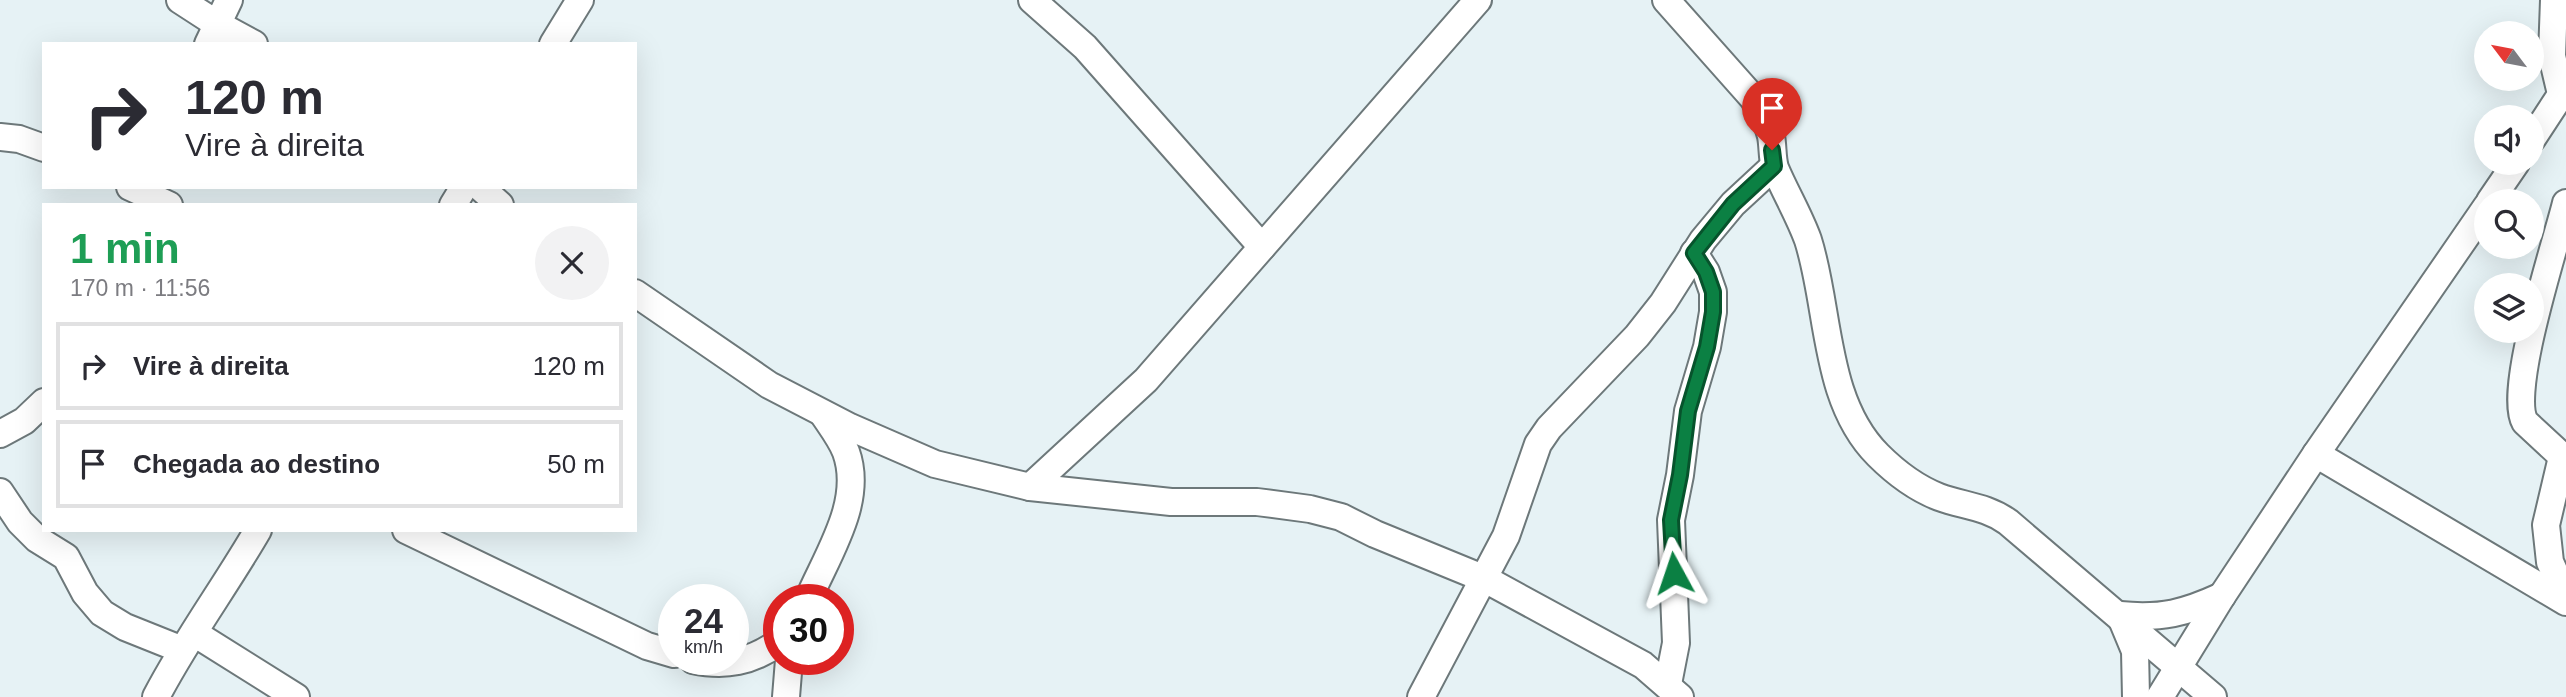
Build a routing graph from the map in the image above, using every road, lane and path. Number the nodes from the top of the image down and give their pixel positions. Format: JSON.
{"nodes":[{"id":1,"x":180,"y":0,"type":"edge"},
{"id":2,"x":229,"y":0,"type":"edge"},
{"id":3,"x":580,"y":0,"type":"edge"},
{"id":4,"x":1032,"y":0,"type":"edge"},
{"id":5,"x":1478,"y":0,"type":"edge"},
{"id":6,"x":2554,"y":0,"type":"edge"},
{"id":7,"x":1671,"y":4,"type":"edge"},
{"id":8,"x":213,"y":34,"type":"edge"},
{"id":9,"x":246,"y":42,"type":"edge"},
{"id":10,"x":553,"y":42,"type":"edge"},
{"id":11,"x":2561,"y":95,"type":"edge"},
{"id":12,"x":2544,"y":121,"type":"edge"},
{"id":13,"x":2566,"y":130,"type":"edge"},
{"id":14,"x":0,"y":136,"type":"edge"},
{"id":15,"x":42,"y":147,"type":"edge"},
{"id":16,"x":1774,"y":166,"type":"junction"},
{"id":17,"x":482,"y":189,"type":"edge"},
{"id":18,"x":141,"y":193,"type":"edge"},
{"id":19,"x":164,"y":203,"type":"edge"},
{"id":20,"x":498,"y":203,"type":"edge"},
{"id":21,"x":2566,"y":203,"type":"edge"},
{"id":22,"x":2474,"y":225,"type":"edge"},
{"id":23,"x":1262,"y":247,"type":"junction"},
{"id":24,"x":1694,"y":253,"type":"junction"},
{"id":25,"x":637,"y":294,"type":"edge"},
{"id":26,"x":42,"y":404,"type":"edge"},
{"id":27,"x":822,"y":413,"type":"junction"},
{"id":28,"x":0,"y":434,"type":"edge"},
{"id":29,"x":2316,"y":454,"type":"junction"},
{"id":30,"x":2564,"y":458,"type":"edge"},
{"id":31,"x":1030,"y":487,"type":"junction"},
{"id":32,"x":0,"y":492,"type":"edge"},
{"id":33,"x":257,"y":532,"type":"edge"},
{"id":34,"x":410,"y":532,"type":"edge"},
{"id":35,"x":1485,"y":579,"type":"junction"},
{"id":36,"x":815,"y":584,"type":"edge"},
{"id":37,"x":2222,"y":596,"type":"junction"},
{"id":38,"x":2566,"y":597,"type":"edge"},
{"id":39,"x":2566,"y":602,"type":"edge"},
{"id":40,"x":2120,"y":615,"type":"junction"},
{"id":41,"x":187,"y":641,"type":"junction"},
{"id":42,"x":658,"y":649,"type":"edge"},
{"id":43,"x":2178,"y":669,"type":"junction"},
{"id":44,"x":788,"y":675,"type":"edge"},
{"id":45,"x":1674,"y":691,"type":"edge"},
{"id":46,"x":156,"y":697,"type":"edge"},
{"id":47,"x":296,"y":697,"type":"edge"},
{"id":48,"x":786,"y":697,"type":"edge"},
{"id":49,"x":1421,"y":697,"type":"edge"},
{"id":50,"x":2136,"y":697,"type":"edge"},
{"id":51,"x":2160,"y":697,"type":"edge"},
{"id":52,"x":2213,"y":697,"type":"edge"}],
"edges":[{"from":1,"to":8,"type":"street"},
{"from":2,"to":8,"type":"street"},
{"from":3,"to":10,"type":"street"},
{"from":4,"to":23,"type":"street"},
{"from":5,"to":23,"type":"street"},
{"from":6,"to":11,"type":"street"},
{"from":7,"to":16,"type":"street"},
{"from":8,"to":9,"type":"street"},
{"from":11,"to":12,"type":"street"},
{"from":11,"to":13,"type":"street"},
{"from":14,"to":15,"type":"street"},
{"from":16,"to":24,"type":"street"},
{"from":16,"to":40,"type":"street"},
{"from":17,"to":20,"type":"street"},
{"from":18,"to":19,"type":"street"},
{"from":21,"to":30,"type":"street"},
{"from":22,"to":29,"type":"street"},
{"from":23,"to":31,"type":"street"},
{"from":24,"to":35,"type":"street"},
{"from":24,"to":45,"type":"street"},
{"from":25,"to":27,"type":"street"},
{"from":26,"to":28,"type":"street"},
{"from":27,"to":31,"type":"street"},
{"from":27,"to":36,"type":"street"},
{"from":29,"to":37,"type":"street"},
{"from":29,"to":39,"type":"street"},
{"from":30,"to":38,"type":"street"},
{"from":31,"to":35,"type":"street"},
{"from":32,"to":41,"type":"street"},
{"from":33,"to":41,"type":"street"},
{"from":34,"to":42,"type":"street"},
{"from":35,"to":45,"type":"street"},
{"from":35,"to":49,"type":"street"},
{"from":37,"to":40,"type":"street"},
{"from":37,"to":43,"type":"street"},
{"from":40,"to":43,"type":"street"},
{"from":40,"to":50,"type":"street"},
{"from":41,"to":46,"type":"street"},
{"from":41,"to":47,"type":"street"},
{"from":43,"to":51,"type":"street"},
{"from":43,"to":52,"type":"street"},
{"from":44,"to":48,"type":"street"}]}
